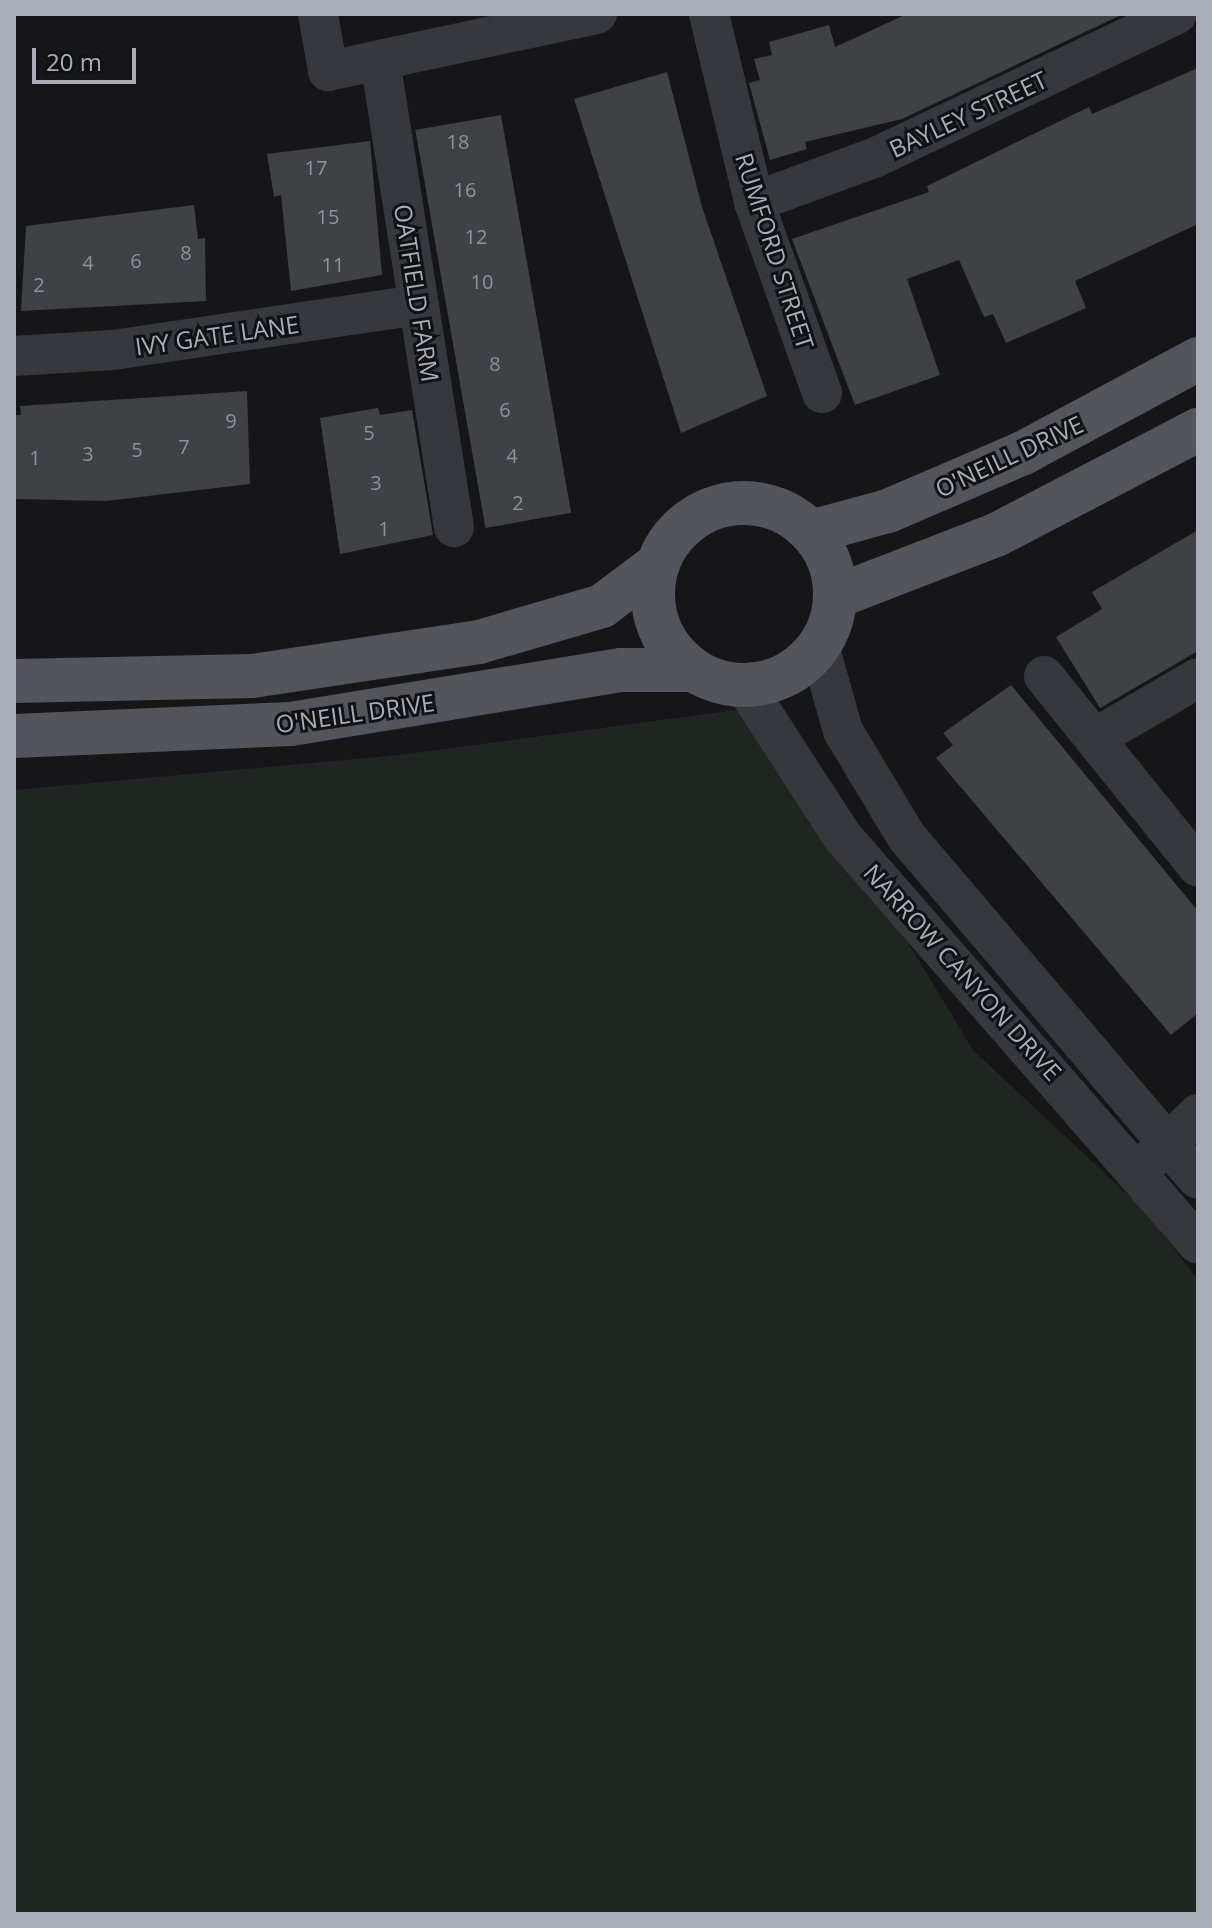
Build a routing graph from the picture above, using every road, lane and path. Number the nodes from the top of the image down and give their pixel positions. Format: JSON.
{"nodes":[{"id":1,"x":318,"y":14,"type":"edge"},
{"id":2,"x":597,"y":14,"type":"edge"},
{"id":3,"x":709,"y":14,"type":"edge"},
{"id":4,"x":1170,"y":16,"type":"edge"},
{"id":5,"x":524,"y":22,"type":"edge"},
{"id":6,"x":380,"y":60,"type":"junction"},
{"id":7,"x":754,"y":202,"type":"junction"},
{"id":8,"x":419,"y":305,"type":"junction"},
{"id":9,"x":14,"y":356,"type":"edge"},
{"id":10,"x":1198,"y":359,"type":"edge"},
{"id":11,"x":822,"y":393,"type":"dead end"},
{"id":12,"x":1198,"y":430,"type":"edge"},
{"id":13,"x":454,"y":527,"type":"dead end"},
{"id":14,"x":811,"y":532,"type":"junction"},
{"id":15,"x":658,"y":564,"type":"junction"},
{"id":16,"x":835,"y":597,"type":"junction"},
{"id":17,"x":819,"y":646,"type":"junction"},
{"id":18,"x":693,"y":670,"type":"junction"},
{"id":19,"x":1044,"y":676,"type":"dead end"},
{"id":20,"x":14,"y":681,"type":"edge"},
{"id":21,"x":745,"y":686,"type":"junction"},
{"id":22,"x":1194,"y":689,"type":"edge"},
{"id":23,"x":14,"y":736,"type":"edge"},
{"id":24,"x":1095,"y":738,"type":"junction"},
{"id":25,"x":1198,"y":867,"type":"edge"},
{"id":26,"x":1198,"y":1114,"type":"edge"},
{"id":27,"x":1167,"y":1143,"type":"junction"},
{"id":28,"x":1138,"y":1171,"type":"junction"},
{"id":29,"x":1198,"y":1179,"type":"edge"},
{"id":30,"x":1198,"y":1244,"type":"edge"}],
"edges":[{"from":1,"to":6,"type":"street"},
{"from":2,"to":5,"type":"street"},
{"from":3,"to":7,"type":"street","name":"RUMFORD STREET"},
{"from":4,"to":7,"type":"street","name":"BAYLEY STREET"},
{"from":5,"to":6,"type":"street"},
{"from":6,"to":8,"type":"street","name":"OATFIELD FARM"},
{"from":7,"to":11,"type":"street","name":"RUMFORD STREET"},
{"from":8,"to":9,"type":"street","name":"IVY GATE LANE"},
{"from":8,"to":13,"type":"street","name":"OATFIELD FARM"},
{"from":10,"to":14,"type":"main road","name":"O'NEILL DRIVE"},
{"from":12,"to":16,"type":"main road"},
{"from":14,"to":15,"type":"main road"},
{"from":14,"to":16,"type":"main road"},
{"from":15,"to":18,"type":"main road"},
{"from":15,"to":20,"type":"main road"},
{"from":16,"to":17,"type":"main road"},
{"from":17,"to":21,"type":"main road"},
{"from":17,"to":27,"type":"street","name":"NARROW CANYON DRIVE"},
{"from":18,"to":21,"type":"main road","name":"O'NEILL DRIVE"},
{"from":18,"to":23,"type":"main road","name":"O'NEILL DRIVE"},
{"from":19,"to":24,"type":"street"},
{"from":21,"to":28,"type":"street","name":"NARROW CANYON DRIVE"},
{"from":22,"to":24,"type":"street"},
{"from":24,"to":25,"type":"street"},
{"from":26,"to":27,"type":"street"},
{"from":27,"to":28,"type":"street"},
{"from":27,"to":29,"type":"street","name":"NARROW CANYON DRIVE"},
{"from":28,"to":30,"type":"street","name":"NARROW CANYON DRIVE"}]}
